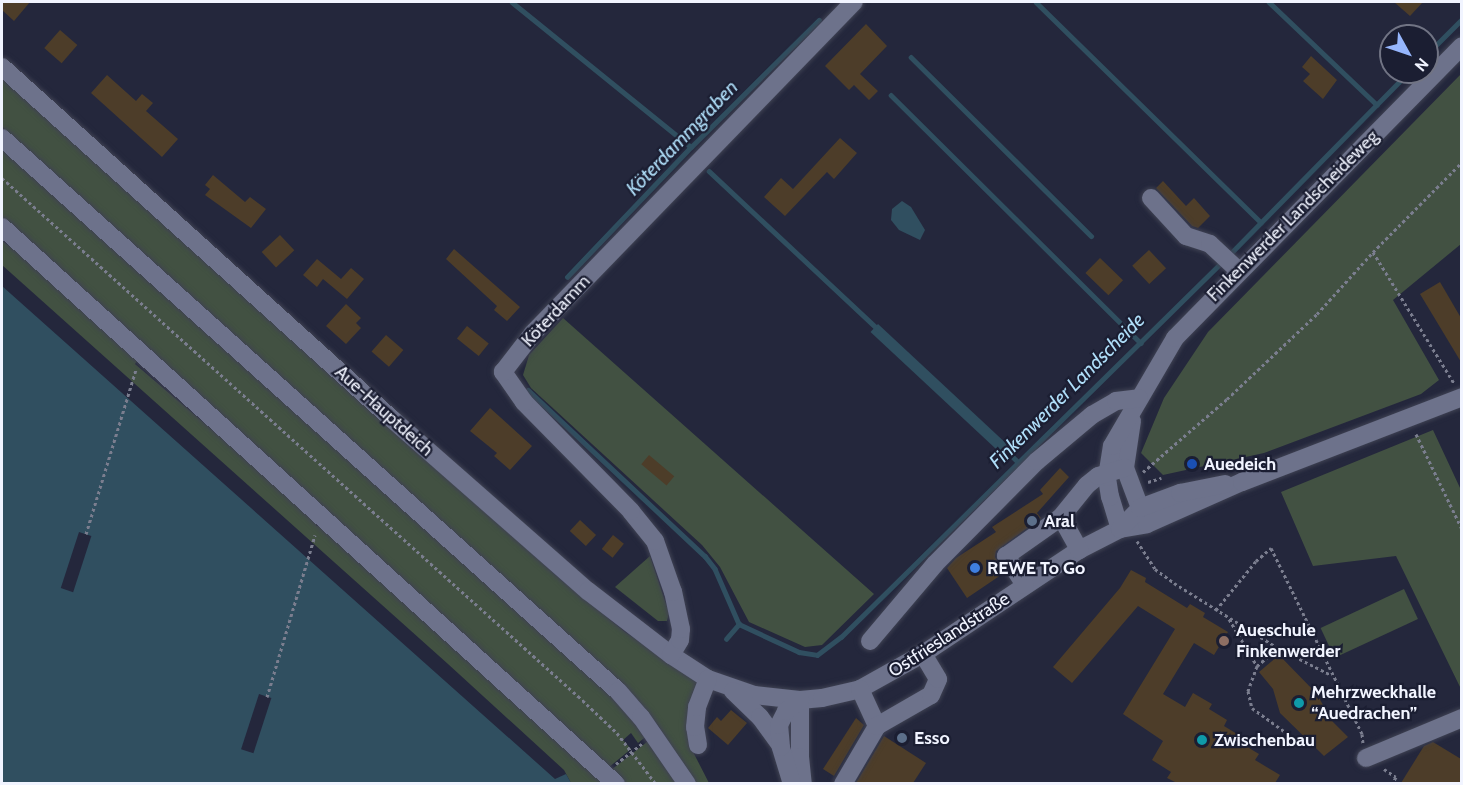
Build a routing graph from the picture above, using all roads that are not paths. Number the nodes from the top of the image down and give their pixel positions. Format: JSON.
{"nodes":[{"id":1,"x":854,"y":2,"type":"edge"},
{"id":2,"x":1461,"y":46,"type":"edge"},
{"id":3,"x":2,"y":67,"type":"edge"},
{"id":4,"x":2,"y":138,"type":"edge"},
{"id":5,"x":1151,"y":198,"type":"dead end"},
{"id":6,"x":2,"y":228,"type":"edge"},
{"id":7,"x":1230,"y":262,"type":"junction"},
{"id":8,"x":1459,"y":392,"type":"edge"},
{"id":9,"x":1139,"y":398,"type":"junction"},
{"id":10,"x":1116,"y":470,"type":"junction"},
{"id":11,"x":1242,"y":482,"type":"junction"},
{"id":12,"x":1140,"y":508,"type":"junction"},
{"id":13,"x":1061,"y":517,"type":"junction"},
{"id":14,"x":1120,"y":529,"type":"junction"},
{"id":15,"x":1079,"y":550,"type":"junction"},
{"id":16,"x":1025,"y":585,"type":"junction"},
{"id":17,"x":870,"y":641,"type":"dead end"},
{"id":18,"x":923,"y":654,"type":"junction"},
{"id":19,"x":671,"y":655,"type":"junction"},
{"id":20,"x":708,"y":679,"type":"junction"},
{"id":21,"x":730,"y":688,"type":"junction"},
{"id":22,"x":860,"y":689,"type":"junction"},
{"id":23,"x":800,"y":700,"type":"junction"},
{"id":24,"x":1461,"y":718,"type":"edge"},
{"id":25,"x":877,"y":726,"type":"junction"},
{"id":26,"x":698,"y":745,"type":"dead end"},
{"id":27,"x":781,"y":747,"type":"junction"},
{"id":28,"x":1366,"y":758,"type":"road end"},
{"id":29,"x":616,"y":783,"type":"edge"},
{"id":30,"x":687,"y":783,"type":"edge"},
{"id":31,"x":792,"y":783,"type":"edge"},
{"id":32,"x":803,"y":783,"type":"edge"},
{"id":33,"x":843,"y":783,"type":"edge"}],
"edges":[{"from":1,"to":19,"type":"street","name":"Köterdamm"},
{"from":2,"to":7,"type":"street","name":"Finkenwerder Landscheideweg"},
{"from":3,"to":19,"type":"street","name":"Aue-Hauptdeich"},
{"from":4,"to":30,"type":"street"},
{"from":5,"to":7,"type":"street"},
{"from":6,"to":29,"type":"street"},
{"from":7,"to":9,"type":"street","name":"Finkenwerder Landscheideweg"},
{"from":8,"to":11,"type":"street","name":"Ostfrieslandstraße"},
{"from":9,"to":10,"type":"street","name":"Finkenwerder Landscheideweg"},
{"from":9,"to":17,"type":"street"},
{"from":10,"to":12,"type":"street","name":"Finkenwerder Landscheideweg"},
{"from":10,"to":13,"type":"street"},
{"from":10,"to":14,"type":"street","name":"Finkenwerder Landscheideweg"},
{"from":11,"to":12,"type":"street","name":"Ostfrieslandstraße"},
{"from":11,"to":14,"type":"street","name":"Ostfrieslandstraße"},
{"from":12,"to":14,"type":"street","name":"Ostfrieslandstraße"},
{"from":13,"to":15,"type":"street"},
{"from":13,"to":16,"type":"street"},
{"from":14,"to":15,"type":"street","name":"Ostfrieslandstraße"},
{"from":15,"to":16,"type":"street","name":"Ostfrieslandstraße"},
{"from":16,"to":18,"type":"street","name":"Ostfrieslandstraße"},
{"from":18,"to":22,"type":"street","name":"Ostfrieslandstraße"},
{"from":18,"to":25,"type":"street"},
{"from":19,"to":20,"type":"street","name":"Aue-Hauptdeich"},
{"from":20,"to":21,"type":"street","name":"Aue-Hauptdeich"},
{"from":20,"to":26,"type":"street"},
{"from":21,"to":23,"type":"street","name":"Aue-Hauptdeich"},
{"from":21,"to":27,"type":"street"},
{"from":22,"to":23,"type":"street","name":"Ostfrieslandstraße"},
{"from":22,"to":25,"type":"street"},
{"from":23,"to":27,"type":"street"},
{"from":23,"to":32,"type":"street"},
{"from":24,"to":28,"type":"street"},
{"from":25,"to":33,"type":"street"},
{"from":27,"to":31,"type":"street"}]}
